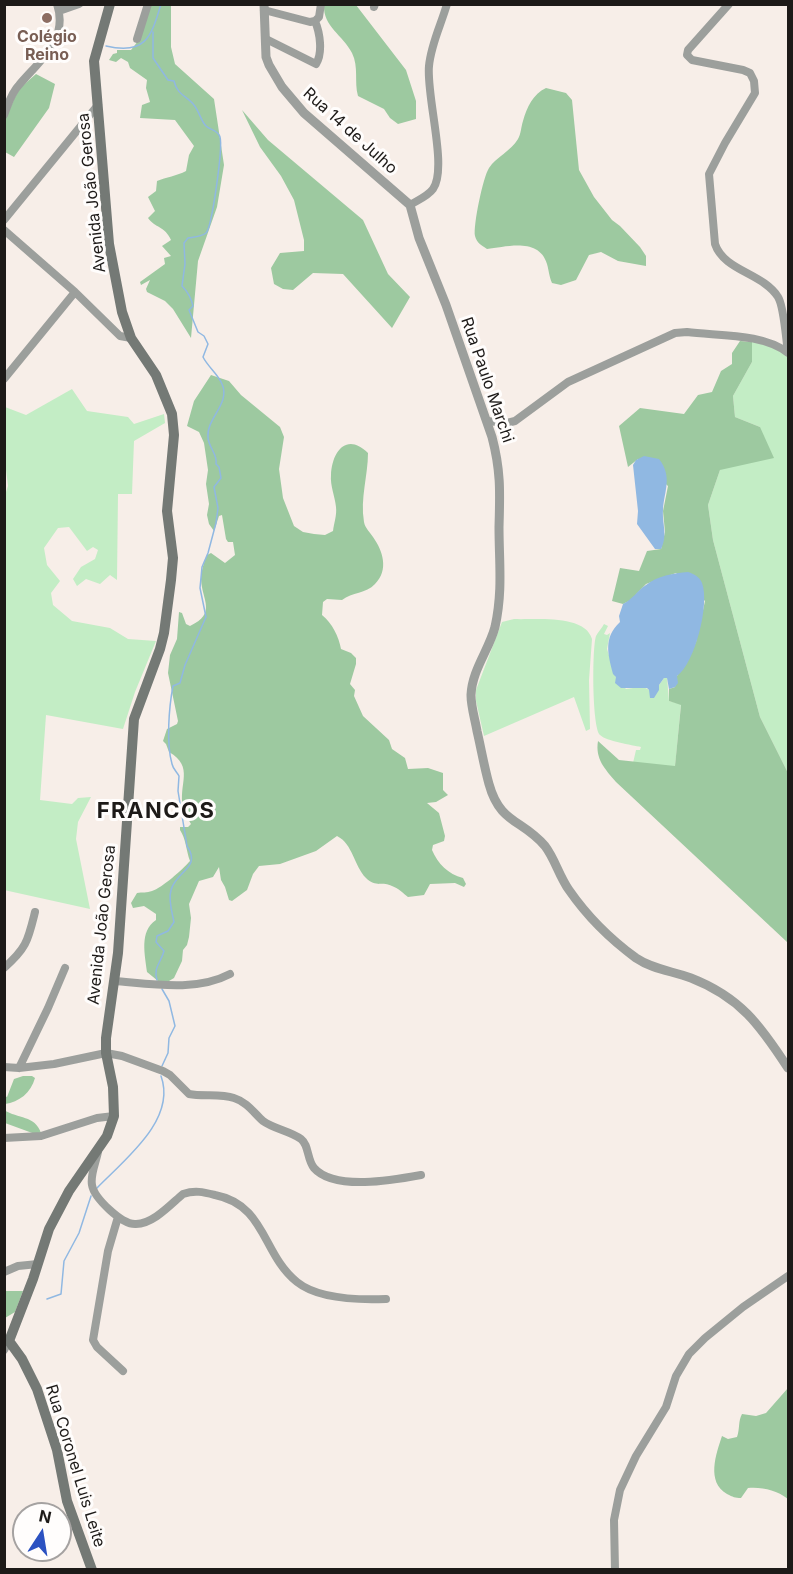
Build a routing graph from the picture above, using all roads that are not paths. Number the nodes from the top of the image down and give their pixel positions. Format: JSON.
{"nodes":[{"id":1,"x":80,"y":4,"type":"edge"},
{"id":2,"x":110,"y":4,"type":"edge"},
{"id":3,"x":148,"y":4,"type":"edge"},
{"id":4,"x":321,"y":4,"type":"edge"},
{"id":5,"x":447,"y":4,"type":"edge"},
{"id":6,"x":729,"y":4,"type":"edge"},
{"id":7,"x":58,"y":8,"type":"edge"},
{"id":8,"x":264,"y":8,"type":"edge"},
{"id":9,"x":315,"y":21,"type":"junction"},
{"id":10,"x":136,"y":39,"type":"dead end"},
{"id":11,"x":266,"y":39,"type":"junction"},
{"id":12,"x":98,"y":105,"type":"junction"},
{"id":13,"x":4,"y":115,"type":"edge"},
{"id":14,"x":410,"y":205,"type":"junction"},
{"id":15,"x":4,"y":220,"type":"edge"},
{"id":16,"x":4,"y":230,"type":"edge"},
{"id":17,"x":75,"y":292,"type":"junction"},
{"id":18,"x":131,"y":338,"type":"junction"},
{"id":19,"x":788,"y":353,"type":"edge"},
{"id":20,"x":4,"y":379,"type":"edge"},
{"id":21,"x":487,"y":421,"type":"junction"},
{"id":22,"x":35,"y":912,"type":"dead end"},
{"id":23,"x":4,"y":968,"type":"edge"},
{"id":24,"x":65,"y":968,"type":"dead end"},
{"id":25,"x":230,"y":974,"type":"dead end"},
{"id":26,"x":114,"y":981,"type":"junction"},
{"id":27,"x":106,"y":1053,"type":"junction"},
{"id":28,"x":4,"y":1067,"type":"edge"},
{"id":29,"x":18,"y":1068,"type":"junction"},
{"id":30,"x":789,"y":1068,"type":"edge"},
{"id":31,"x":114,"y":1116,"type":"junction"},
{"id":32,"x":4,"y":1138,"type":"edge"},
{"id":33,"x":99,"y":1148,"type":"junction"},
{"id":34,"x":421,"y":1175,"type":"dead end"},
{"id":35,"x":118,"y":1217,"type":"junction"},
{"id":36,"x":38,"y":1264,"type":"junction"},
{"id":37,"x":4,"y":1272,"type":"edge"},
{"id":38,"x":789,"y":1276,"type":"edge"},
{"id":39,"x":386,"y":1299,"type":"dead end"},
{"id":40,"x":7,"y":1346,"type":"edge"},
{"id":41,"x":123,"y":1371,"type":"dead end"},
{"id":42,"x":93,"y":1569,"type":"edge"},
{"id":43,"x":615,"y":1569,"type":"edge"}],
"edges":[{"from":1,"to":7,"type":"street"},
{"from":2,"to":12,"type":"main road","name":"Avenida João Gerosa"},
{"from":3,"to":10,"type":"street"},
{"from":4,"to":9,"type":"street"},
{"from":5,"to":14,"type":"street"},
{"from":6,"to":19,"type":"street"},
{"from":7,"to":13,"type":"street"},
{"from":8,"to":9,"type":"street"},
{"from":8,"to":11,"type":"street","name":"Rua 14 de Julho"},
{"from":9,"to":11,"type":"street"},
{"from":11,"to":14,"type":"street","name":"Rua 14 de Julho"},
{"from":12,"to":15,"type":"street"},
{"from":12,"to":18,"type":"main road","name":"Avenida João Gerosa"},
{"from":14,"to":21,"type":"street","name":"Rua Paulo Marchi"},
{"from":16,"to":17,"type":"street"},
{"from":17,"to":18,"type":"street"},
{"from":17,"to":20,"type":"street"},
{"from":18,"to":26,"type":"main road","name":"Avenida João Gerosa"},
{"from":19,"to":21,"type":"street"},
{"from":21,"to":30,"type":"street","name":"Rua Paulo Marchi"},
{"from":22,"to":23,"type":"street"},
{"from":24,"to":29,"type":"street"},
{"from":25,"to":26,"type":"street"},
{"from":26,"to":27,"type":"main road","name":"Avenida João Gerosa"},
{"from":27,"to":29,"type":"street"},
{"from":27,"to":31,"type":"main road","name":"Avenida João Gerosa"},
{"from":27,"to":34,"type":"street"},
{"from":28,"to":29,"type":"street"},
{"from":31,"to":32,"type":"street"},
{"from":31,"to":33,"type":"main road","name":"Avenida João Gerosa"},
{"from":33,"to":35,"type":"street"},
{"from":33,"to":36,"type":"main road","name":"Avenida João Gerosa"},
{"from":35,"to":39,"type":"street"},
{"from":35,"to":41,"type":"street"},
{"from":36,"to":37,"type":"street"},
{"from":36,"to":40,"type":"main road","name":"Avenida João Gerosa"},
{"from":38,"to":43,"type":"street"},
{"from":40,"to":42,"type":"main road","name":"Rua Coronel Luis Leite"}]}
